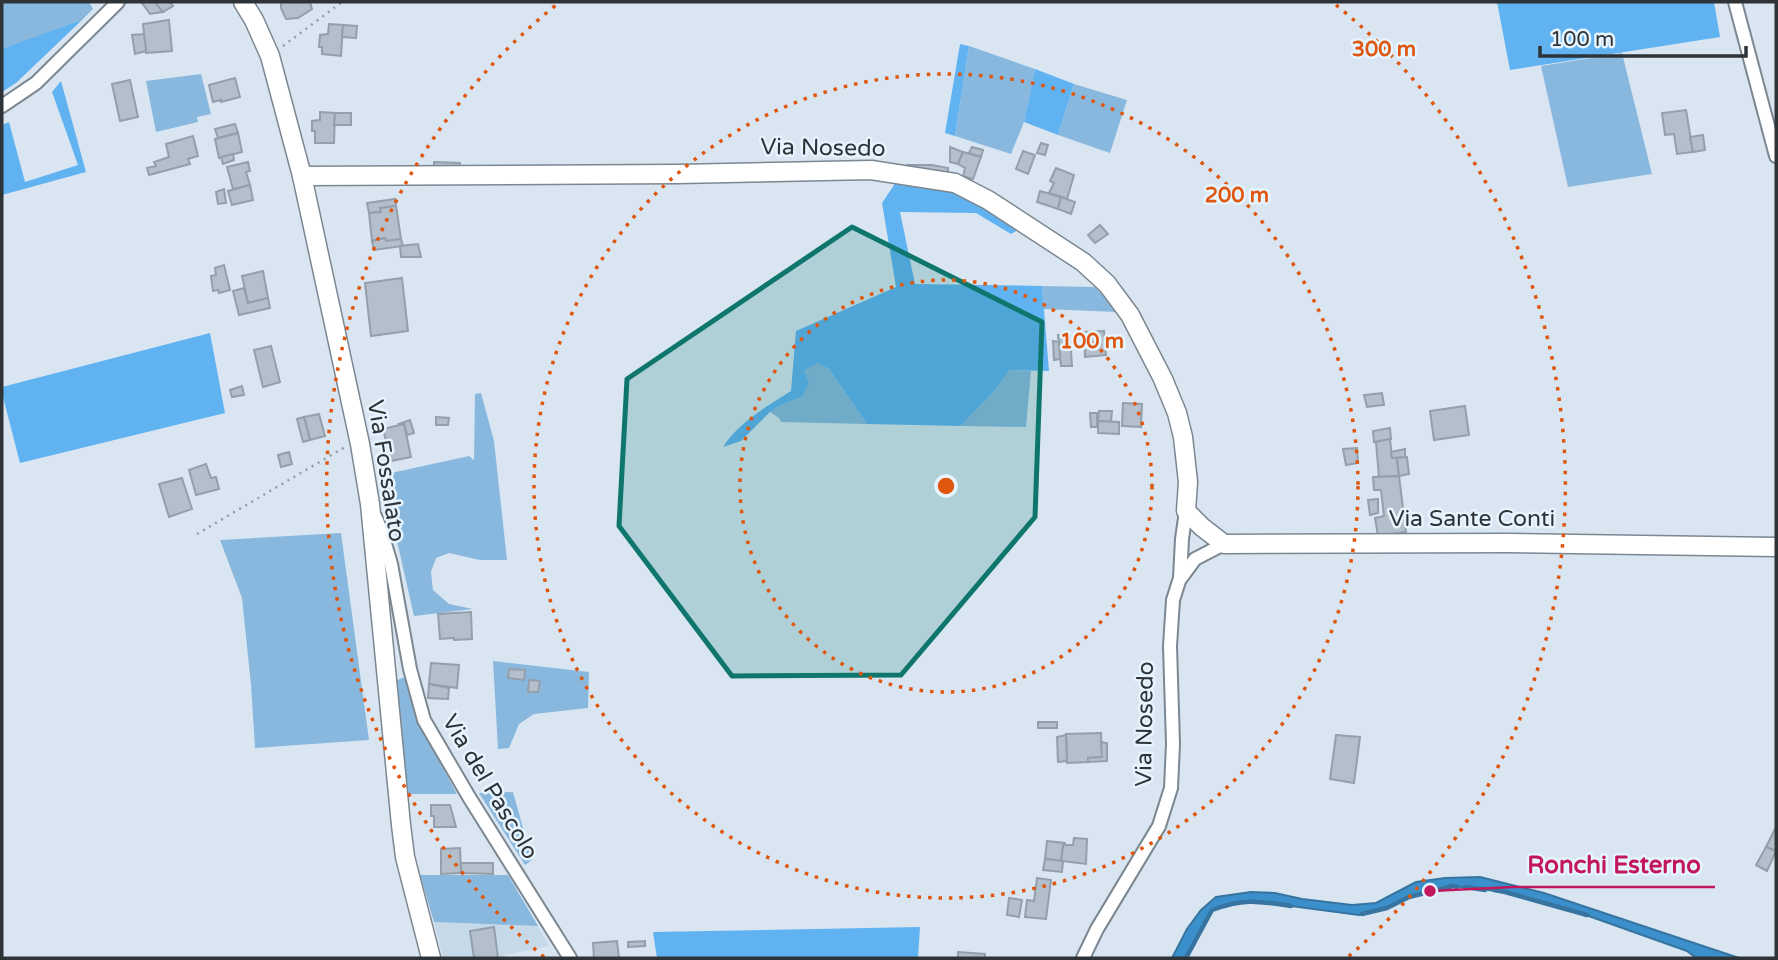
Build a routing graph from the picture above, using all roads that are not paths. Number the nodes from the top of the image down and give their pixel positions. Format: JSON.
{"nodes":[{"id":1,"x":118,"y":2,"type":"edge"},
{"id":2,"x":243,"y":2,"type":"edge"},
{"id":3,"x":1735,"y":2,"type":"edge"},
{"id":4,"x":2,"y":106,"type":"edge"},
{"id":5,"x":1776,"y":156,"type":"edge"},
{"id":6,"x":303,"y":176,"type":"junction"},
{"id":7,"x":370,"y":504,"type":"junction"},
{"id":8,"x":1186,"y":511,"type":"junction"},
{"id":9,"x":1224,"y":544,"type":"junction"},
{"id":10,"x":1776,"y":547,"type":"edge"},
{"id":11,"x":1180,"y":578,"type":"junction"},
{"id":12,"x":431,"y":958,"type":"edge"},
{"id":13,"x":570,"y":958,"type":"edge"},
{"id":14,"x":1083,"y":958,"type":"edge"}],
"edges":[{"from":1,"to":4,"type":"street"},
{"from":2,"to":6,"type":"street","name":"Via Fossalato"},
{"from":3,"to":5,"type":"street"},
{"from":6,"to":7,"type":"street","name":"Via Fossalato"},
{"from":6,"to":8,"type":"street","name":"Via Nosedo"},
{"from":7,"to":12,"type":"street","name":"Via Fossalato"},
{"from":7,"to":13,"type":"street","name":"Via del Pascolo"},
{"from":8,"to":9,"type":"street"},
{"from":8,"to":11,"type":"street","name":"Via Nosedo"},
{"from":9,"to":10,"type":"street","name":"Via Sante Conti"},
{"from":9,"to":11,"type":"street","name":"Via Sante Conti"},
{"from":11,"to":14,"type":"street","name":"Via Nosedo"}]}
